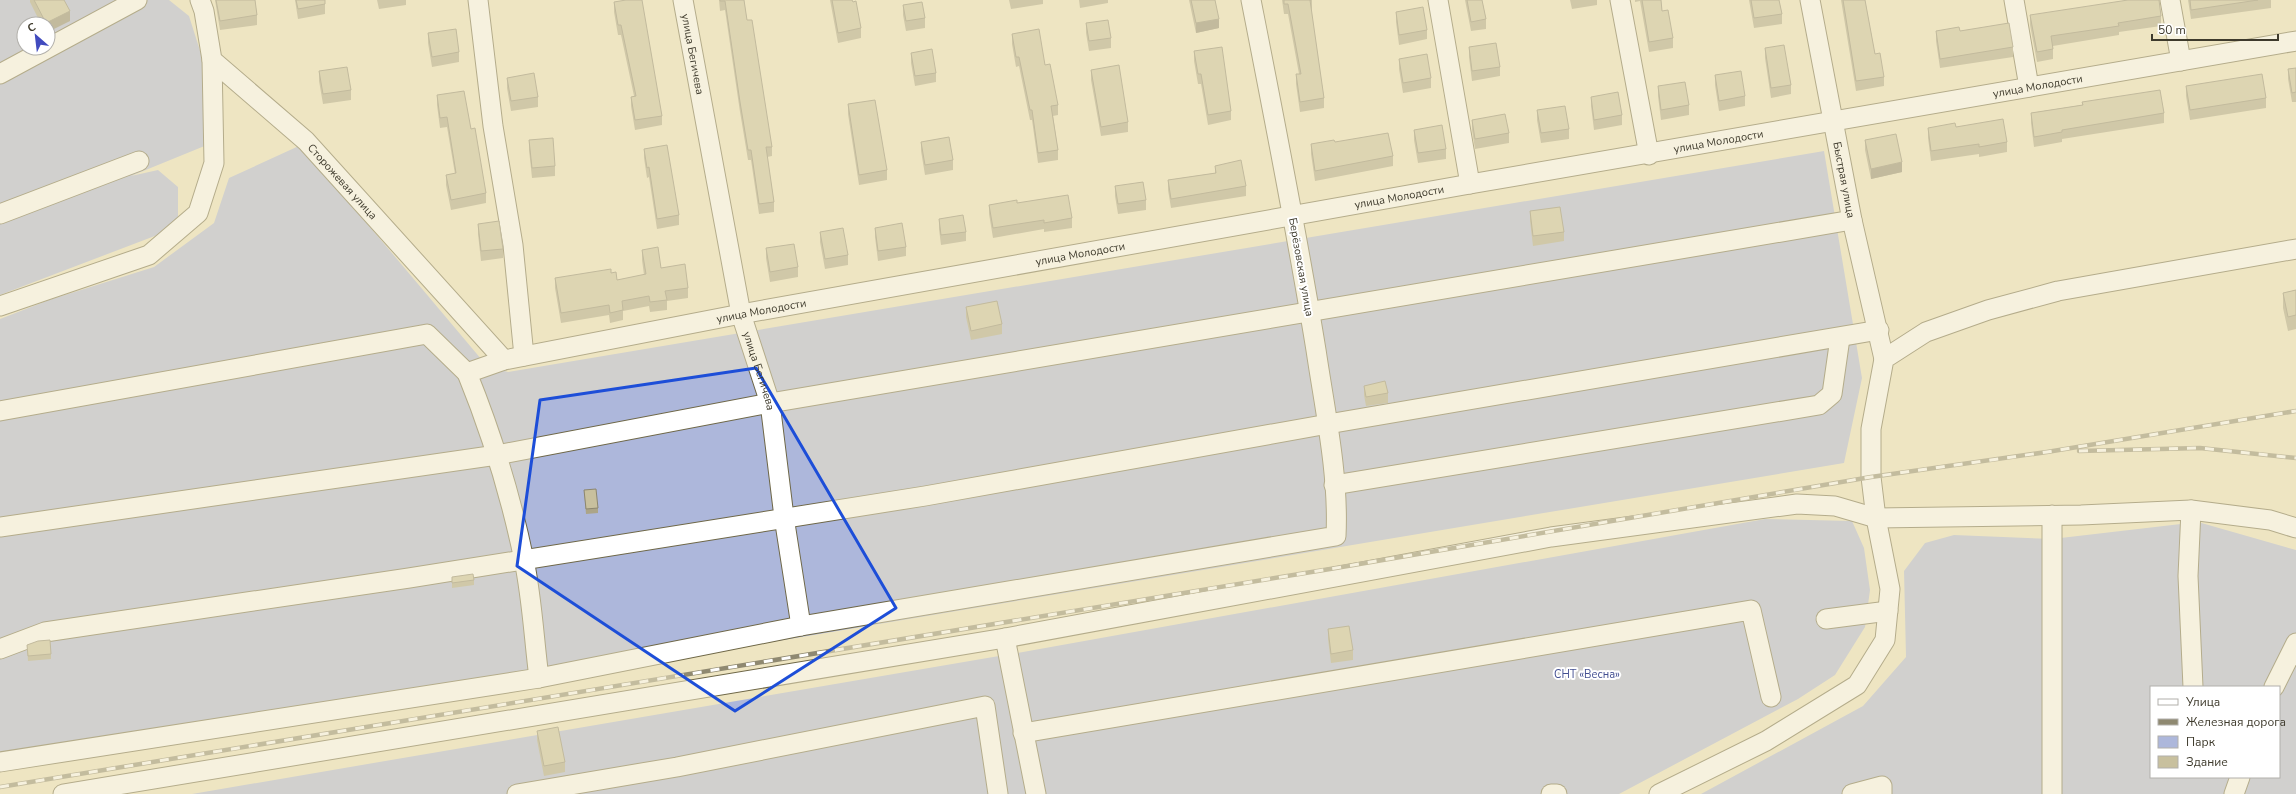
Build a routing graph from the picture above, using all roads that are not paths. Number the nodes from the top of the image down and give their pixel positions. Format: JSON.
{"nodes":[{"id":1,"x":137,"y":0,"type":"edge"},
{"id":2,"x":200,"y":0,"type":"edge"},
{"id":3,"x":478,"y":0,"type":"edge"},
{"id":4,"x":682,"y":0,"type":"edge"},
{"id":5,"x":1251,"y":0,"type":"edge"},
{"id":6,"x":1438,"y":0,"type":"edge"},
{"id":7,"x":1620,"y":0,"type":"edge"},
{"id":8,"x":1810,"y":0,"type":"edge"},
{"id":9,"x":2014,"y":0,"type":"edge"},
{"id":10,"x":2170,"y":0,"type":"edge"},
{"id":11,"x":2296,"y":41,"type":"edge"},
{"id":12,"x":212,"y":60,"type":"junction"},
{"id":13,"x":2181,"y":61,"type":"junction"},
{"id":14,"x":0,"y":74,"type":"edge"},
{"id":15,"x":2029,"y":87,"type":"junction"},
{"id":16,"x":1834,"y":123,"type":"junction"},
{"id":17,"x":1649,"y":155,"type":"junction"},
{"id":18,"x":139,"y":161,"type":"dead end"},
{"id":19,"x":1470,"y":184,"type":"junction"},
{"id":20,"x":0,"y":214,"type":"edge"},
{"id":21,"x":1293,"y":217,"type":"junction"},
{"id":22,"x":1852,"y":220,"type":"junction"},
{"id":23,"x":2296,"y":249,"type":"edge"},
{"id":24,"x":0,"y":306,"type":"edge"},
{"id":25,"x":1310,"y":312,"type":"junction"},
{"id":26,"x":741,"y":314,"type":"junction"},
{"id":27,"x":1879,"y":330,"type":"junction"},
{"id":28,"x":1840,"y":338,"type":"junction"},
{"id":29,"x":524,"y":356,"type":"junction"},
{"id":30,"x":1884,"y":359,"type":"junction"},
{"id":31,"x":504,"y":360,"type":"junction"},
{"id":32,"x":468,"y":373,"type":"junction"},
{"id":33,"x":770,"y":402,"type":"junction"},
{"id":34,"x":0,"y":411,"type":"edge"},
{"id":35,"x":1328,"y":424,"type":"junction"},
{"id":36,"x":497,"y":455,"type":"junction"},
{"id":37,"x":1334,"y":485,"type":"junction"},
{"id":38,"x":2191,"y":510,"type":"junction"},
{"id":39,"x":2052,"y":515,"type":"junction"},
{"id":40,"x":784,"y":517,"type":"junction"},
{"id":41,"x":1876,"y":518,"type":"junction"},
{"id":42,"x":0,"y":527,"type":"edge"},
{"id":43,"x":2296,"y":528,"type":"edge"},
{"id":44,"x":524,"y":560,"type":"junction"},
{"id":45,"x":1888,"y":611,"type":"junction"},
{"id":46,"x":1826,"y":619,"type":"dead end"},
{"id":47,"x":801,"y":626,"type":"junction"},
{"id":48,"x":1005,"y":638,"type":"junction"},
{"id":49,"x":2296,"y":643,"type":"edge"},
{"id":50,"x":0,"y":649,"type":"edge"},
{"id":51,"x":539,"y":678,"type":"junction"},
{"id":52,"x":2193,"y":686,"type":"edge"},
{"id":53,"x":2274,"y":686,"type":"edge"},
{"id":54,"x":1771,"y":697,"type":"dead end"},
{"id":55,"x":1023,"y":733,"type":"junction"},
{"id":56,"x":0,"y":762,"type":"edge"},
{"id":57,"x":2240,"y":778,"type":"edge"},
{"id":58,"x":1668,"y":792,"type":"edge"},
{"id":59,"x":63,"y":794,"type":"edge"},
{"id":60,"x":518,"y":794,"type":"edge"},
{"id":61,"x":998,"y":794,"type":"edge"},
{"id":62,"x":1036,"y":794,"type":"edge"},
{"id":63,"x":1551,"y":794,"type":"edge"},
{"id":64,"x":1557,"y":794,"type":"edge"},
{"id":65,"x":1852,"y":794,"type":"edge"},
{"id":66,"x":1882,"y":794,"type":"edge"},
{"id":67,"x":2052,"y":794,"type":"edge"},
{"id":68,"x":2234,"y":794,"type":"edge"}],
"edges":[{"from":1,"to":14,"type":"street"},
{"from":2,"to":12,"type":"street"},
{"from":3,"to":29,"type":"street"},
{"from":4,"to":26,"type":"street","name":"улица Бегичева"},
{"from":5,"to":21,"type":"street","name":"Берёзовская улица"},
{"from":6,"to":19,"type":"street"},
{"from":7,"to":17,"type":"street"},
{"from":8,"to":16,"type":"street","name":"Быстрая улица"},
{"from":9,"to":15,"type":"street"},
{"from":10,"to":13,"type":"street"},
{"from":11,"to":13,"type":"street","name":"улица Молодости"},
{"from":12,"to":24,"type":"street"},
{"from":12,"to":31,"type":"street","name":"Сторожевая улица"},
{"from":13,"to":15,"type":"street","name":"улица Молодости"},
{"from":15,"to":16,"type":"street","name":"улица Молодости"},
{"from":16,"to":17,"type":"street","name":"улица Молодости"},
{"from":16,"to":22,"type":"street","name":"Быстрая улица"},
{"from":17,"to":19,"type":"street","name":"улица Молодости"},
{"from":18,"to":20,"type":"street"},
{"from":19,"to":21,"type":"street","name":"улица Молодости"},
{"from":21,"to":25,"type":"street","name":"Берёзовская улица"},
{"from":21,"to":26,"type":"street","name":"улица Молодости"},
{"from":22,"to":25,"type":"street"},
{"from":22,"to":27,"type":"street","name":"Быстрая улица"},
{"from":23,"to":30,"type":"street"},
{"from":25,"to":33,"type":"street"},
{"from":25,"to":35,"type":"street","name":"Берёзовская улица"},
{"from":26,"to":29,"type":"street","name":"улица Молодости"},
{"from":26,"to":33,"type":"street","name":"улица Бегичева"},
{"from":27,"to":28,"type":"street"},
{"from":27,"to":30,"type":"street","name":"Быстрая улица"},
{"from":28,"to":35,"type":"street"},
{"from":28,"to":37,"type":"street"},
{"from":29,"to":31,"type":"street","name":"улица Молодости"},
{"from":30,"to":41,"type":"street"},
{"from":31,"to":32,"type":"street","name":"улица Молодости"},
{"from":32,"to":34,"type":"street"},
{"from":32,"to":36,"type":"street"},
{"from":33,"to":36,"type":"street"},
{"from":33,"to":40,"type":"street","name":"улица Бегичева"},
{"from":35,"to":37,"type":"street","name":"Берёзовская улица"},
{"from":35,"to":40,"type":"street"},
{"from":36,"to":42,"type":"street"},
{"from":36,"to":44,"type":"street"},
{"from":37,"to":47,"type":"street","name":"Берёзовская улица"},
{"from":38,"to":39,"type":"street"},
{"from":38,"to":43,"type":"street"},
{"from":38,"to":52,"type":"street"},
{"from":39,"to":41,"type":"street"},
{"from":39,"to":67,"type":"street"},
{"from":40,"to":44,"type":"street"},
{"from":40,"to":47,"type":"street","name":"улица Бегичева"},
{"from":41,"to":45,"type":"street"},
{"from":41,"to":48,"type":"street"},
{"from":44,"to":50,"type":"street"},
{"from":44,"to":51,"type":"street"},
{"from":45,"to":46,"type":"street"},
{"from":45,"to":58,"type":"street"},
{"from":47,"to":51,"type":"street"},
{"from":48,"to":55,"type":"street"},
{"from":48,"to":59,"type":"street"},
{"from":49,"to":53,"type":"street"},
{"from":51,"to":56,"type":"street"},
{"from":54,"to":55,"type":"street"},
{"from":55,"to":62,"type":"street"},
{"from":57,"to":68,"type":"street"},
{"from":60,"to":61,"type":"street"},
{"from":63,"to":64,"type":"street"},
{"from":65,"to":66,"type":"street"}]}
